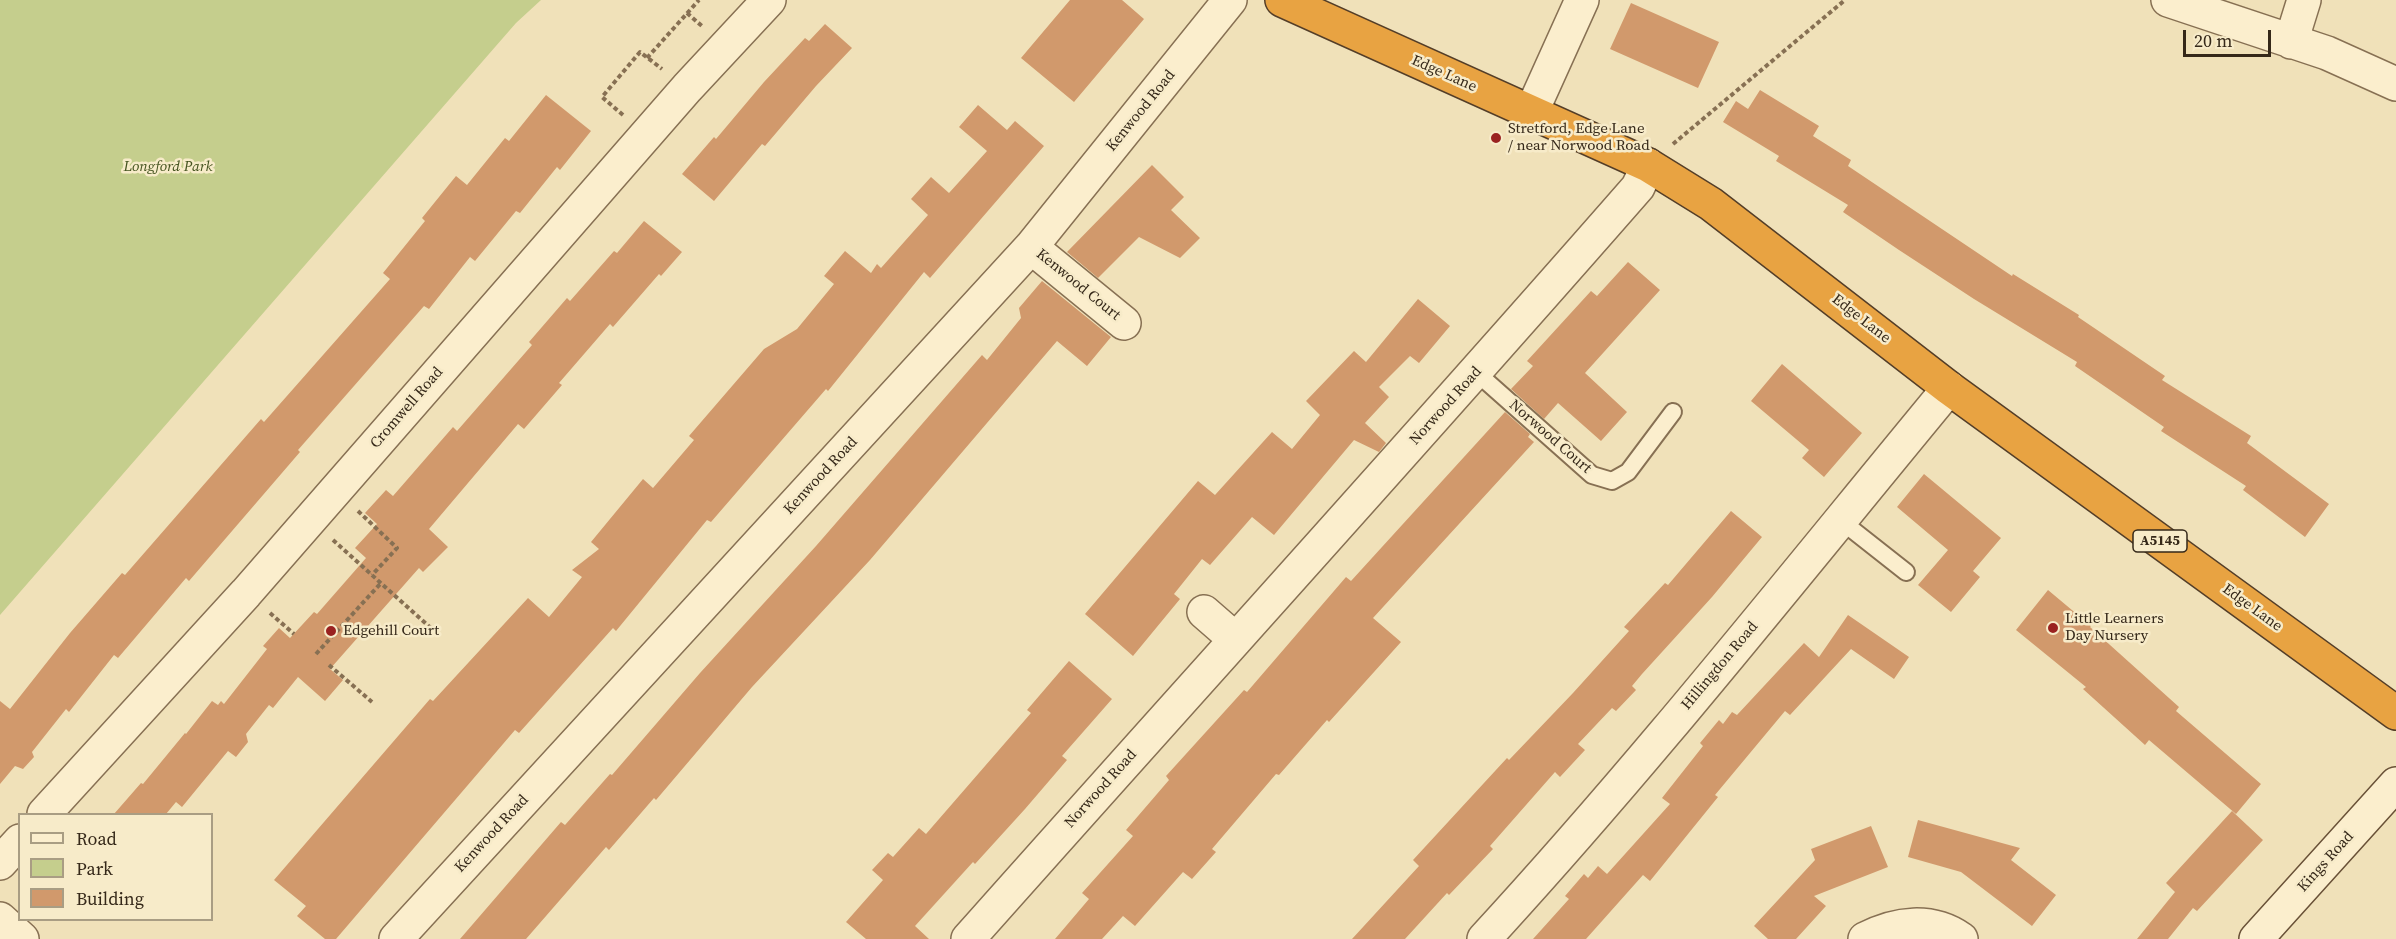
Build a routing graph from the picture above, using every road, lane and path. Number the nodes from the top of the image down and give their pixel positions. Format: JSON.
{"nodes":[{"id":1,"x":699,"y":0,"type":"edge"},
{"id":2,"x":769,"y":0,"type":"edge"},
{"id":3,"x":1230,"y":0,"type":"edge"},
{"id":4,"x":1282,"y":0,"type":"edge"},
{"id":5,"x":1582,"y":0,"type":"edge"},
{"id":6,"x":1845,"y":0,"type":"edge"},
{"id":7,"x":2168,"y":0,"type":"edge"},
{"id":8,"x":2304,"y":0,"type":"edge"},
{"id":9,"x":2291,"y":42,"type":"junction"},
{"id":10,"x":647,"y":58,"type":"junction"},
{"id":11,"x":2396,"y":84,"type":"edge"},
{"id":12,"x":687,"y":88,"type":"junction"},
{"id":13,"x":602,"y":98,"type":"dead end"},
{"id":14,"x":1531,"y":113,"type":"junction"},
{"id":15,"x":1648,"y":165,"type":"junction"},
{"id":16,"x":1031,"y":247,"type":"junction"},
{"id":17,"x":1124,"y":323,"type":"dead end"},
{"id":18,"x":1477,"y":373,"type":"junction"},
{"id":19,"x":1949,"y":388,"type":"junction"},
{"id":20,"x":1673,"y":412,"type":"dead end"},
{"id":21,"x":336,"y":490,"type":"junction"},
{"id":22,"x":310,"y":519,"type":"junction"},
{"id":23,"x":1840,"y":520,"type":"junction"},
{"id":24,"x":1906,"y":572,"type":"dead end"},
{"id":25,"x":372,"y":575,"type":"junction"},
{"id":26,"x":381,"y":583,"type":"junction"},
{"id":27,"x":1204,"y":612,"type":"dead end"},
{"id":28,"x":433,"y":630,"type":"dead end"},
{"id":29,"x":1235,"y":639,"type":"junction"},
{"id":30,"x":316,"y":654,"type":"dead end"},
{"id":31,"x":329,"y":665,"type":"dead end"},
{"id":32,"x":372,"y":702,"type":"dead end"},
{"id":33,"x":2396,"y":713,"type":"edge"},
{"id":34,"x":2396,"y":784,"type":"edge"},
{"id":35,"x":45,"y":813,"type":"edge"},
{"id":36,"x":18,"y":843,"type":"edge"},
{"id":37,"x":0,"y":862,"type":"edge"},
{"id":38,"x":0,"y":919,"type":"edge"},
{"id":39,"x":22,"y":939,"type":"edge"},
{"id":40,"x":396,"y":939,"type":"edge"},
{"id":41,"x":968,"y":939,"type":"edge"},
{"id":42,"x":1484,"y":939,"type":"edge"},
{"id":43,"x":1865,"y":939,"type":"edge"},
{"id":44,"x":1961,"y":939,"type":"edge"},
{"id":45,"x":2256,"y":939,"type":"edge"}],
"edges":[{"from":1,"to":10,"type":"path"},
{"from":2,"to":12,"type":"street","name":"Cromwell Road"},
{"from":3,"to":16,"type":"street","name":"Kenwood Road"},
{"from":4,"to":14,"type":"highway","name":"Edge Lane","number":"A5145"},
{"from":5,"to":14,"type":"street"},
{"from":6,"to":15,"type":"path"},
{"from":7,"to":9,"type":"street"},
{"from":8,"to":9,"type":"street"},
{"from":9,"to":11,"type":"street"},
{"from":10,"to":12,"type":"path"},
{"from":10,"to":13,"type":"path"},
{"from":12,"to":21,"type":"street","name":"Cromwell Road"},
{"from":14,"to":15,"type":"highway","name":"Edge Lane","number":"A5145"},
{"from":15,"to":18,"type":"street","name":"Norwood Road"},
{"from":15,"to":19,"type":"highway","name":"Edge Lane","number":"A5145"},
{"from":16,"to":17,"type":"street","name":"Kenwood Court"},
{"from":16,"to":40,"type":"street","name":"Kenwood Road"},
{"from":18,"to":20,"type":"lane","name":"Norwood Court"},
{"from":18,"to":29,"type":"street","name":"Norwood Road"},
{"from":19,"to":23,"type":"street","name":"Hillingdon Road"},
{"from":19,"to":33,"type":"highway","name":"Edge Lane","number":"A5145"},
{"from":21,"to":22,"type":"street","name":"Cromwell Road"},
{"from":21,"to":25,"type":"path"},
{"from":22,"to":25,"type":"path"},
{"from":22,"to":35,"type":"street","name":"Cromwell Road"},
{"from":23,"to":24,"type":"lane"},
{"from":23,"to":42,"type":"street","name":"Hillingdon Road"},
{"from":25,"to":26,"type":"path"},
{"from":26,"to":28,"type":"path"},
{"from":26,"to":30,"type":"path"},
{"from":27,"to":29,"type":"street"},
{"from":29,"to":41,"type":"street","name":"Norwood Road"},
{"from":31,"to":32,"type":"path"},
{"from":34,"to":45,"type":"street","name":"Kings Road"},
{"from":36,"to":37,"type":"street"},
{"from":38,"to":39,"type":"street"},
{"from":43,"to":44,"type":"street"}]}
